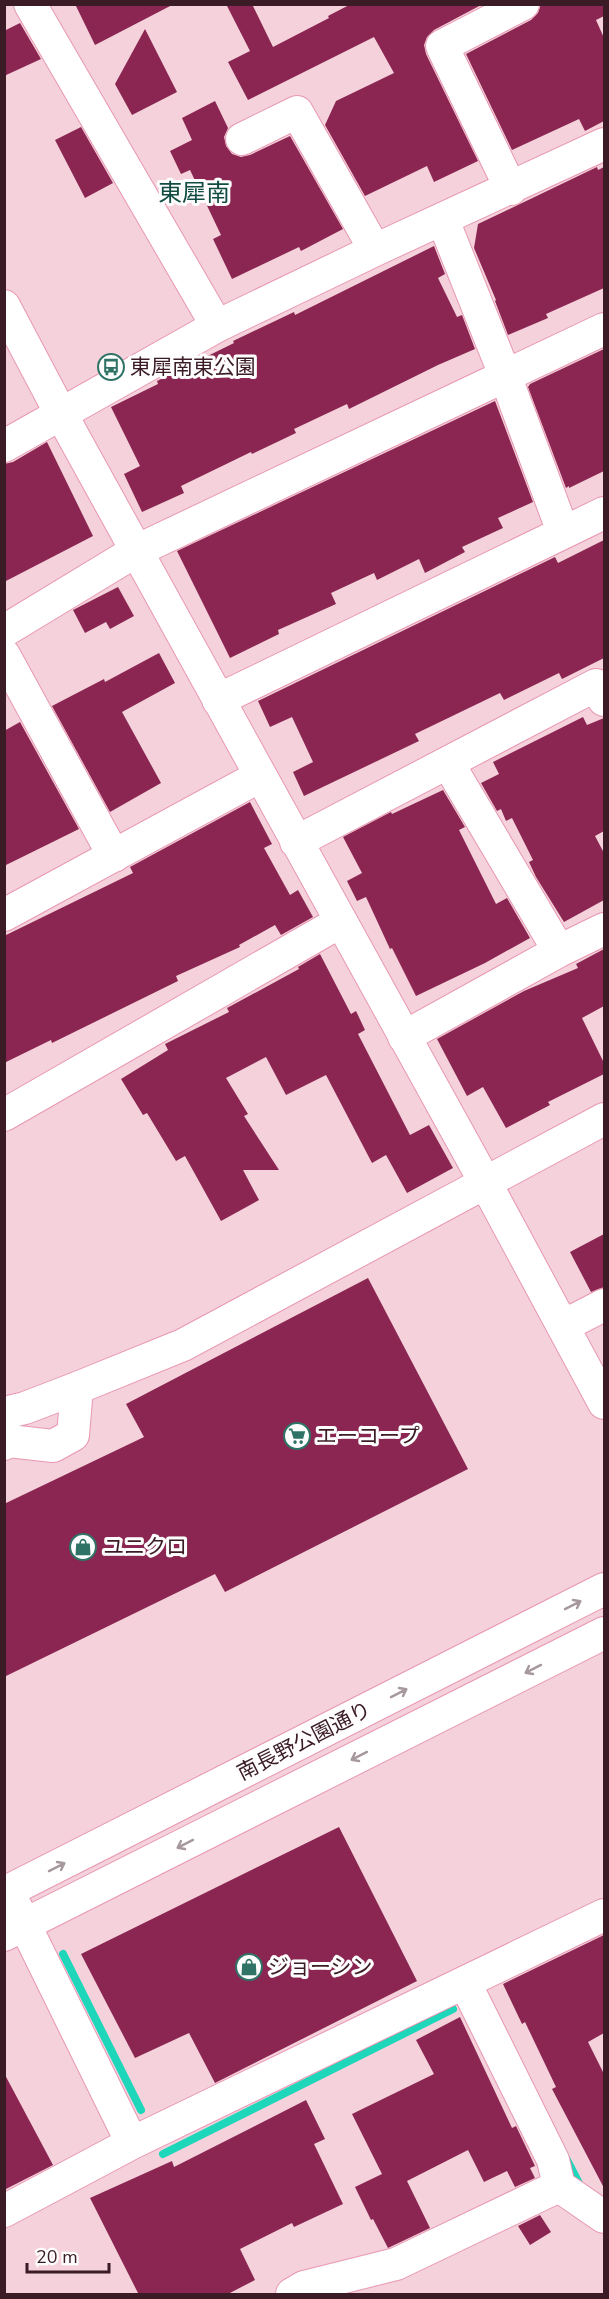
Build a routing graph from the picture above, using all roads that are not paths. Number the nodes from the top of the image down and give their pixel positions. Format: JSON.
{"nodes":[{"id":1,"x":30,"y":4,"type":"edge"},
{"id":2,"x":523,"y":4,"type":"edge"},
{"id":3,"x":242,"y":139,"type":"dead end"},
{"id":4,"x":604,"y":144,"type":"edge"},
{"id":5,"x":511,"y":189,"type":"junction"},
{"id":6,"x":443,"y":220,"type":"junction"},
{"id":7,"x":375,"y":250,"type":"junction"},
{"id":8,"x":4,"y":306,"type":"edge"},
{"id":9,"x":217,"y":326,"type":"junction"},
{"id":10,"x":604,"y":329,"type":"edge"},
{"id":11,"x":505,"y":375,"type":"junction"},
{"id":12,"x":61,"y":414,"type":"junction"},
{"id":13,"x":4,"y":446,"type":"edge"},
{"id":14,"x":604,"y":513,"type":"edge"},
{"id":15,"x":563,"y":532,"type":"junction"},
{"id":16,"x":136,"y":551,"type":"junction"},
{"id":17,"x":4,"y":631,"type":"edge"},
{"id":18,"x":4,"y":655,"type":"edge"},
{"id":19,"x":218,"y":700,"type":"junction"},
{"id":20,"x":604,"y":700,"type":"edge"},
{"id":21,"x":448,"y":763,"type":"junction"},
{"id":22,"x":260,"y":776,"type":"junction"},
{"id":23,"x":296,"y":842,"type":"junction"},
{"id":24,"x":114,"y":856,"type":"junction"},
{"id":25,"x":4,"y":915,"type":"edge"},
{"id":26,"x":340,"y":922,"type":"junction"},
{"id":27,"x":604,"y":928,"type":"edge"},
{"id":28,"x":559,"y":951,"type":"junction"},
{"id":29,"x":404,"y":1037,"type":"junction"},
{"id":30,"x":4,"y":1115,"type":"edge"},
{"id":31,"x":604,"y":1119,"type":"edge"},
{"id":32,"x":485,"y":1182,"type":"junction"},
{"id":33,"x":604,"y":1305,"type":"edge"},
{"id":34,"x":563,"y":1326,"type":"junction"},
{"id":35,"x":77,"y":1388,"type":"junction"},
{"id":36,"x":604,"y":1403,"type":"edge"},
{"id":37,"x":4,"y":1413,"type":"edge"},
{"id":38,"x":4,"y":1444,"type":"edge"},
{"id":39,"x":604,"y":1589,"type":"edge"},
{"id":40,"x":604,"y":1633,"type":"edge"},
{"id":41,"x":6,"y":1888,"type":"edge"},
{"id":42,"x":604,"y":1915,"type":"edge"},
{"id":43,"x":14,"y":1930,"type":"edge"},
{"id":44,"x":465,"y":1983,"type":"junction"},
{"id":45,"x":132,"y":2143,"type":"junction"},
{"id":46,"x":559,"y":2186,"type":"junction"},
{"id":47,"x":4,"y":2211,"type":"edge"},
{"id":48,"x":604,"y":2217,"type":"edge"},
{"id":49,"x":292,"y":2295,"type":"edge"}],
"edges":[{"from":1,"to":9,"type":"street"},
{"from":2,"to":5,"type":"street"},
{"from":3,"to":7,"type":"street"},
{"from":4,"to":5,"type":"street"},
{"from":5,"to":6,"type":"street"},
{"from":6,"to":7,"type":"street"},
{"from":6,"to":11,"type":"street"},
{"from":7,"to":9,"type":"street"},
{"from":8,"to":12,"type":"street"},
{"from":9,"to":12,"type":"street"},
{"from":10,"to":11,"type":"street"},
{"from":11,"to":15,"type":"street"},
{"from":11,"to":16,"type":"street"},
{"from":12,"to":13,"type":"street"},
{"from":12,"to":16,"type":"street"},
{"from":14,"to":15,"type":"street"},
{"from":15,"to":19,"type":"street"},
{"from":16,"to":17,"type":"street"},
{"from":16,"to":19,"type":"street"},
{"from":18,"to":24,"type":"street"},
{"from":19,"to":22,"type":"street"},
{"from":20,"to":21,"type":"street"},
{"from":21,"to":23,"type":"street"},
{"from":21,"to":28,"type":"street"},
{"from":22,"to":23,"type":"street"},
{"from":22,"to":24,"type":"street"},
{"from":23,"to":26,"type":"street"},
{"from":24,"to":25,"type":"street"},
{"from":26,"to":29,"type":"street"},
{"from":26,"to":30,"type":"street"},
{"from":27,"to":28,"type":"street"},
{"from":28,"to":29,"type":"street"},
{"from":29,"to":32,"type":"street"},
{"from":31,"to":32,"type":"street"},
{"from":32,"to":34,"type":"street"},
{"from":32,"to":35,"type":"street"},
{"from":33,"to":34,"type":"street"},
{"from":34,"to":36,"type":"street"},
{"from":35,"to":37,"type":"street"},
{"from":35,"to":38,"type":"street"},
{"from":41,"to":39,"type":"street","name":"南長野公園通り","one_way":true},
{"from":40,"to":43,"type":"street","name":"南長野公園通り","one_way":true},
{"from":41,"to":43,"type":"street"},
{"from":42,"to":44,"type":"street"},
{"from":43,"to":45,"type":"street"},
{"from":44,"to":45,"type":"street"},
{"from":44,"to":46,"type":"street"},
{"from":45,"to":47,"type":"street"},
{"from":46,"to":48,"type":"street"},
{"from":46,"to":49,"type":"street"}]}
